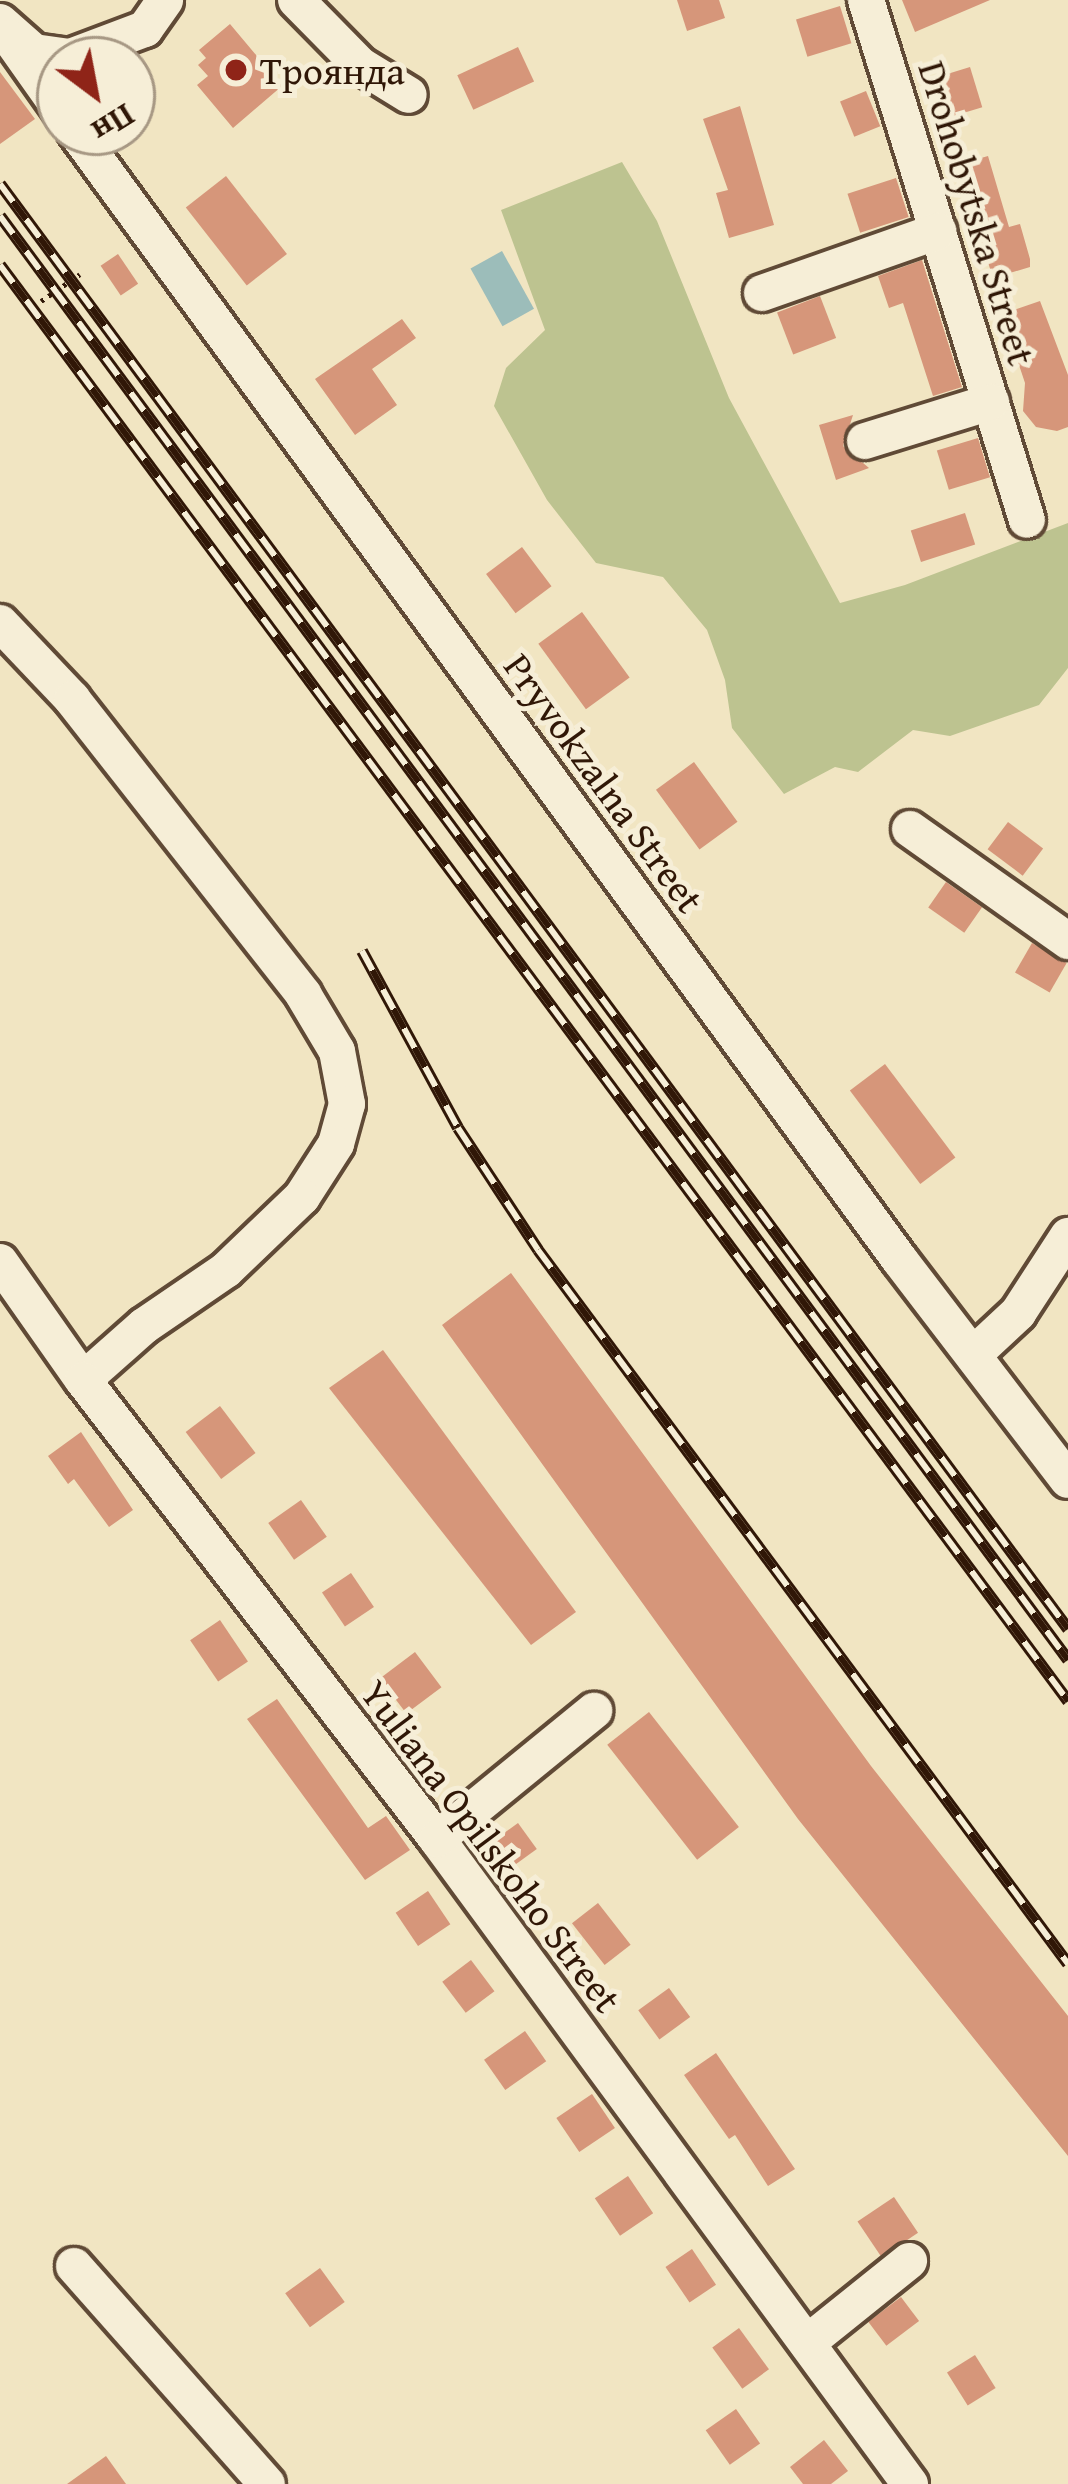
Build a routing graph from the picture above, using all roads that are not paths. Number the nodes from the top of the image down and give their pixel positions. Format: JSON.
{"nodes":[{"id":1,"x":296,"y":0,"type":"edge"},
{"id":2,"x":866,"y":0,"type":"edge"},
{"id":3,"x":0,"y":24,"type":"edge"},
{"id":4,"x":147,"y":30,"type":"edge"},
{"id":5,"x":36,"y":75,"type":"edge"},
{"id":6,"x":409,"y":95,"type":"dead end"},
{"id":7,"x":100,"y":156,"type":"edge"},
{"id":8,"x":938,"y":231,"type":"junction"},
{"id":9,"x":762,"y":293,"type":"dead end"},
{"id":10,"x":991,"y":402,"type":"junction"},
{"id":11,"x":865,"y":441,"type":"dead end"},
{"id":12,"x":1027,"y":520,"type":"dead end"},
{"id":13,"x":0,"y":623,"type":"edge"},
{"id":14,"x":910,"y":829,"type":"dead end"},
{"id":15,"x":1068,"y":941,"type":"edge"},
{"id":16,"x":1068,"y":1236,"type":"edge"},
{"id":17,"x":0,"y":1262,"type":"edge"},
{"id":18,"x":973,"y":1355,"type":"junction"},
{"id":19,"x":83,"y":1381,"type":"junction"},
{"id":20,"x":1068,"y":1480,"type":"edge"},
{"id":21,"x":594,"y":1711,"type":"dead end"},
{"id":22,"x":436,"y":1838,"type":"junction"},
{"id":23,"x":909,"y":2261,"type":"dead end"},
{"id":24,"x":74,"y":2266,"type":"dead end"},
{"id":25,"x":806,"y":2343,"type":"junction"},
{"id":26,"x":266,"y":2484,"type":"edge"},
{"id":27,"x":910,"y":2484,"type":"edge"}],
"edges":[{"from":1,"to":6,"type":"street"},
{"from":2,"to":8,"type":"street","name":"Drohobytska Street"},
{"from":3,"to":4,"type":"street"},
{"from":3,"to":5,"type":"street"},
{"from":7,"to":18,"type":"street","name":"Pryvokzalna Street"},
{"from":8,"to":9,"type":"street"},
{"from":8,"to":10,"type":"street","name":"Drohobytska Street"},
{"from":10,"to":11,"type":"street"},
{"from":10,"to":12,"type":"street","name":"Drohobytska Street"},
{"from":13,"to":19,"type":"street"},
{"from":14,"to":15,"type":"street"},
{"from":16,"to":18,"type":"street"},
{"from":17,"to":19,"type":"street","name":"Yuliana Opilskoho Street"},
{"from":18,"to":20,"type":"street","name":"Pryvokzalna Street"},
{"from":19,"to":22,"type":"street","name":"Yuliana Opilskoho Street"},
{"from":21,"to":22,"type":"street"},
{"from":22,"to":25,"type":"street","name":"Yuliana Opilskoho Street"},
{"from":23,"to":25,"type":"street"},
{"from":24,"to":26,"type":"street"},
{"from":25,"to":27,"type":"street","name":"Yuliana Opilskoho Street"}]}
